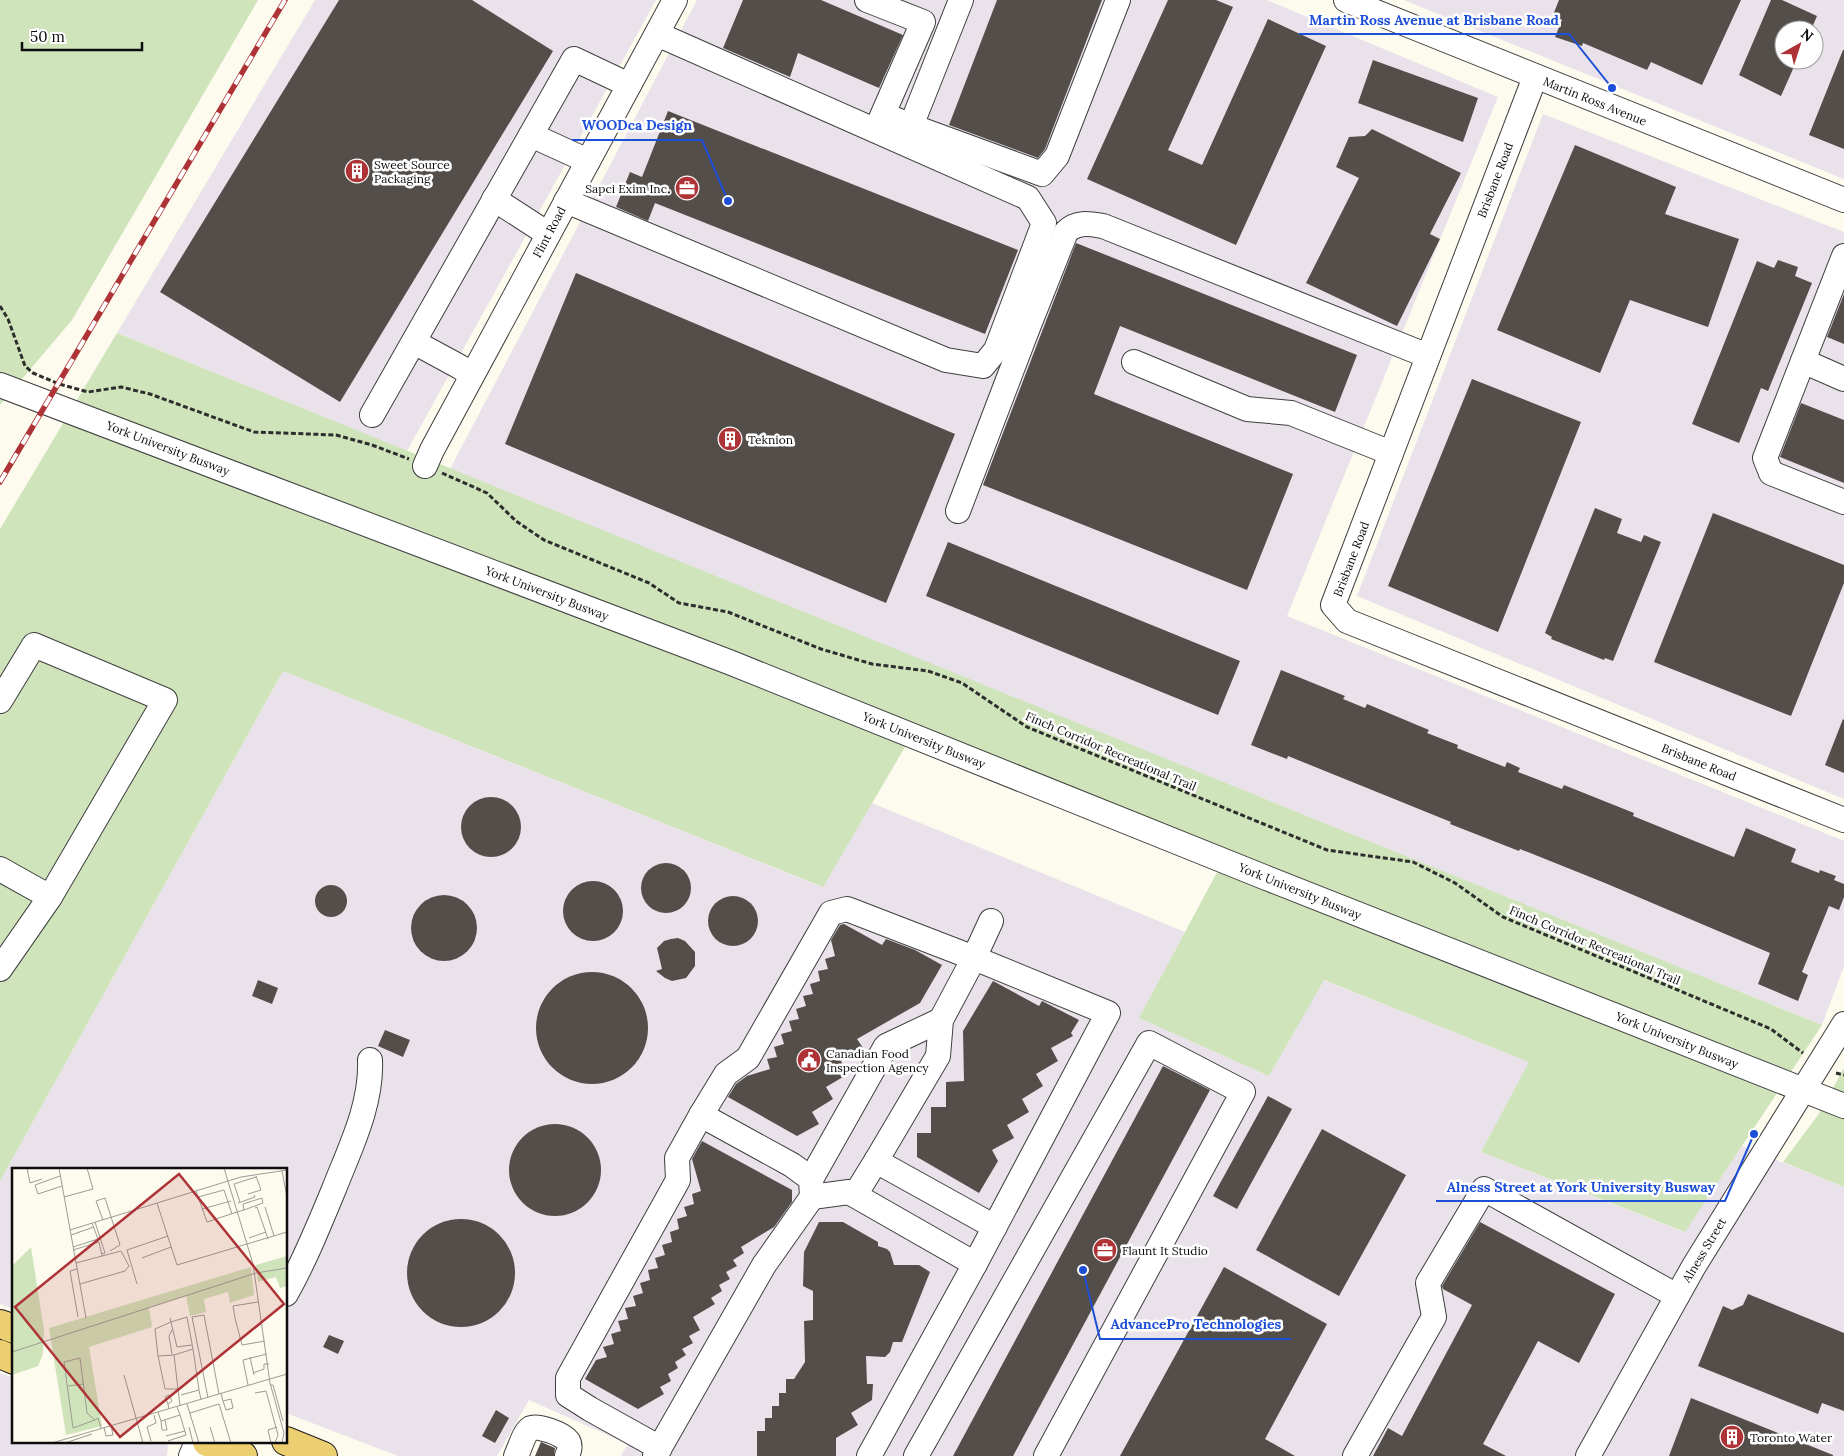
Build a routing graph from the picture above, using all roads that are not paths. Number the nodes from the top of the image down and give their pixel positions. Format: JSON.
{"nodes":[{"id":1,"x":675,"y":0,"type":"edge"},
{"id":2,"x":867,"y":0,"type":"edge"},
{"id":3,"x":961,"y":0,"type":"edge"},
{"id":4,"x":1118,"y":0,"type":"edge"},
{"id":5,"x":1346,"y":0,"type":"edge"},
{"id":6,"x":656,"y":34,"type":"junction"},
{"id":7,"x":1535,"y":77,"type":"junction"},
{"id":8,"x":629,"y":85,"type":"junction"},
{"id":9,"x":880,"y":122,"type":"junction"},
{"id":10,"x":911,"y":126,"type":"junction"},
{"id":11,"x":531,"y":135,"type":"junction"},
{"id":12,"x":588,"y":161,"type":"junction"},
{"id":13,"x":494,"y":199,"type":"junction"},
{"id":14,"x":1844,"y":200,"type":"edge"},
{"id":15,"x":566,"y":201,"type":"junction"},
{"id":16,"x":548,"y":234,"type":"junction"},
{"id":17,"x":1844,"y":256,"type":"edge"},
{"id":18,"x":414,"y":342,"type":"junction"},
{"id":19,"x":1428,"y":356,"type":"junction"},
{"id":20,"x":1803,"y":361,"type":"junction"},
{"id":21,"x":1134,"y":362,"type":"dead end"},
{"id":22,"x":472,"y":375,"type":"junction"},
{"id":23,"x":1844,"y":379,"type":"edge"},
{"id":24,"x":0,"y":385,"type":"edge"},
{"id":25,"x":372,"y":415,"type":"dead end"},
{"id":26,"x":1391,"y":453,"type":"junction"},
{"id":27,"x":425,"y":466,"type":"road end"},
{"id":28,"x":1844,"y":502,"type":"edge"},
{"id":29,"x":958,"y":511,"type":"dead end"},
{"id":30,"x":0,"y":701,"type":"edge"},
{"id":31,"x":1844,"y":820,"type":"edge"},
{"id":32,"x":0,"y":869,"type":"edge"},
{"id":33,"x":50,"y":897,"type":"junction"},
{"id":34,"x":991,"y":920,"type":"dead end"},
{"id":35,"x":974,"y":958,"type":"junction"},
{"id":36,"x":0,"y":969,"type":"edge"},
{"id":37,"x":942,"y":1020,"type":"junction"},
{"id":38,"x":1844,"y":1024,"type":"edge"},
{"id":39,"x":370,"y":1060,"type":"dead end"},
{"id":40,"x":1804,"y":1090,"type":"junction"},
{"id":41,"x":1844,"y":1106,"type":"edge"},
{"id":42,"x":701,"y":1115,"type":"junction"},
{"id":43,"x":876,"y":1161,"type":"junction"},
{"id":44,"x":812,"y":1188,"type":"junction"},
{"id":45,"x":855,"y":1195,"type":"junction"},
{"id":46,"x":995,"y":1227,"type":"junction"},
{"id":47,"x":975,"y":1264,"type":"junction"},
{"id":48,"x":288,"y":1290,"type":"edge"},
{"id":49,"x":1677,"y":1296,"type":"junction"},
{"id":50,"x":0,"y":1354,"type":"edge"},
{"id":51,"x":12,"y":1359,"type":"edge"},
{"id":52,"x":288,"y":1442,"type":"edge"},
{"id":53,"x":196,"y":1444,"type":"edge"},
{"id":54,"x":211,"y":1444,"type":"edge"},
{"id":55,"x":657,"y":1452,"type":"edge"},
{"id":56,"x":191,"y":1456,"type":"edge"},
{"id":57,"x":243,"y":1456,"type":"edge"},
{"id":58,"x":322,"y":1456,"type":"edge"},
{"id":59,"x":516,"y":1456,"type":"edge"},
{"id":60,"x":567,"y":1456,"type":"edge"},
{"id":61,"x":869,"y":1456,"type":"edge"},
{"id":62,"x":916,"y":1456,"type":"edge"},
{"id":63,"x":1046,"y":1456,"type":"edge"},
{"id":64,"x":1355,"y":1456,"type":"edge"},
{"id":65,"x":1588,"y":1456,"type":"edge"}],
"edges":[{"from":1,"to":6,"type":"street","name":"Flint Road"},
{"from":2,"to":9,"type":"street"},
{"from":3,"to":10,"type":"street"},
{"from":4,"to":10,"type":"street"},
{"from":5,"to":7,"type":"street","name":"Martin Ross Avenue"},
{"from":6,"to":8,"type":"street","name":"Flint Road"},
{"from":6,"to":9,"type":"street"},
{"from":7,"to":14,"type":"street","name":"Martin Ross Avenue"},
{"from":7,"to":19,"type":"street","name":"Brisbane Road"},
{"from":8,"to":11,"type":"street"},
{"from":8,"to":12,"type":"street","name":"Flint Road"},
{"from":9,"to":10,"type":"street"},
{"from":9,"to":15,"type":"street"},
{"from":11,"to":12,"type":"street"},
{"from":11,"to":13,"type":"street"},
{"from":12,"to":15,"type":"street","name":"Flint Road"},
{"from":13,"to":16,"type":"street"},
{"from":13,"to":18,"type":"street"},
{"from":15,"to":16,"type":"street","name":"Flint Road"},
{"from":16,"to":22,"type":"street","name":"Flint Road"},
{"from":17,"to":20,"type":"street"},
{"from":18,"to":22,"type":"street"},
{"from":18,"to":25,"type":"street"},
{"from":19,"to":26,"type":"street","name":"Brisbane Road"},
{"from":19,"to":29,"type":"street"},
{"from":20,"to":23,"type":"street"},
{"from":20,"to":28,"type":"street"},
{"from":21,"to":26,"type":"street"},
{"from":22,"to":27,"type":"street","name":"Flint Road"},
{"from":24,"to":40,"type":"street","name":"York University Busway"},
{"from":26,"to":31,"type":"street","name":"Brisbane Road"},
{"from":30,"to":33,"type":"street"},
{"from":32,"to":33,"type":"street"},
{"from":33,"to":36,"type":"street"},
{"from":34,"to":35,"type":"street"},
{"from":35,"to":37,"type":"street"},
{"from":35,"to":42,"type":"street"},
{"from":35,"to":46,"type":"street"},
{"from":37,"to":43,"type":"street"},
{"from":37,"to":44,"type":"street"},
{"from":38,"to":40,"type":"street","name":"Alness Street"},
{"from":39,"to":48,"type":"street"},
{"from":40,"to":41,"type":"street","name":"York University Busway"},
{"from":40,"to":49,"type":"street","name":"Alness Street"},
{"from":42,"to":44,"type":"street"},
{"from":42,"to":55,"type":"street"},
{"from":43,"to":45,"type":"street"},
{"from":43,"to":46,"type":"street"},
{"from":44,"to":45,"type":"street"},
{"from":44,"to":55,"type":"street"},
{"from":45,"to":47,"type":"street"},
{"from":46,"to":47,"type":"street"},
{"from":47,"to":61,"type":"street"},
{"from":49,"to":64,"type":"street"},
{"from":49,"to":65,"type":"street","name":"Alness Street"},
{"from":50,"to":51,"type":"main road"},
{"from":52,"to":58,"type":"main road"},
{"from":53,"to":56,"type":"street"},
{"from":54,"to":57,"type":"main road"},
{"from":59,"to":60,"type":"street"},
{"from":62,"to":63,"type":"street"}]}
